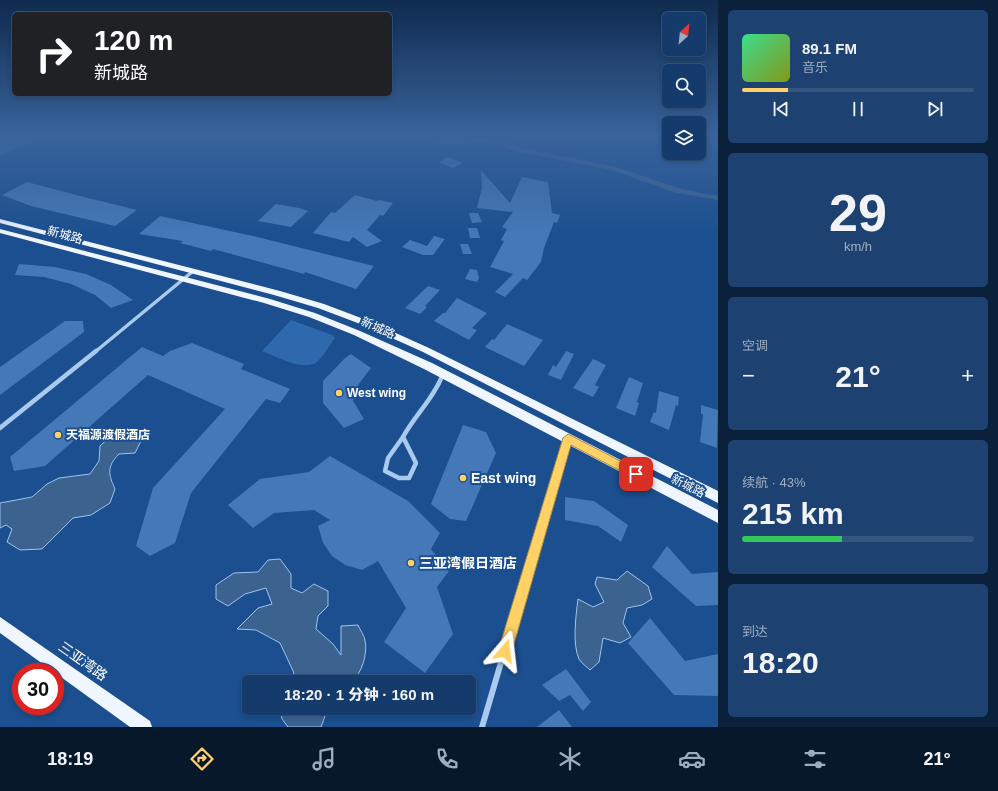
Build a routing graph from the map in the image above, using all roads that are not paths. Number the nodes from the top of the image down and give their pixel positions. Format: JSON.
{"nodes":[{"id":1,"x":0,"y":221,"type":"edge"},
{"id":2,"x":0,"y":231,"type":"edge"},
{"id":3,"x":192,"y":272,"type":"junction"},
{"id":4,"x":182,"y":280,"type":"junction"},
{"id":5,"x":443,"y":374,"type":"junction"},
{"id":6,"x":0,"y":428,"type":"edge"},
{"id":7,"x":403,"y":437,"type":"junction"},
{"id":8,"x":568,"y":438,"type":"junction"},
{"id":9,"x":718,"y":497,"type":"edge"},
{"id":10,"x":718,"y":517,"type":"edge"},
{"id":11,"x":0,"y":624,"type":"edge"},
{"id":12,"x":144,"y":727,"type":"edge"},
{"id":13,"x":482,"y":727,"type":"edge"}],
"edges":[{"from":1,"to":3,"type":"main road","name":"新城路"},
{"from":2,"to":4,"type":"main road","name":"新城路"},
{"from":3,"to":4,"type":"street"},
{"from":3,"to":9,"type":"main road","name":"新城路"},
{"from":4,"to":5,"type":"main road","name":"新城路"},
{"from":4,"to":6,"type":"street"},
{"from":5,"to":7,"type":"street"},
{"from":5,"to":8,"type":"main road","name":"新城路"},
{"from":7,"to":7,"type":"street"},
{"from":8,"to":10,"type":"main road","name":"新城路"},
{"from":8,"to":13,"type":"street"},
{"from":11,"to":12,"type":"main road","name":"三亚湾路"}]}
